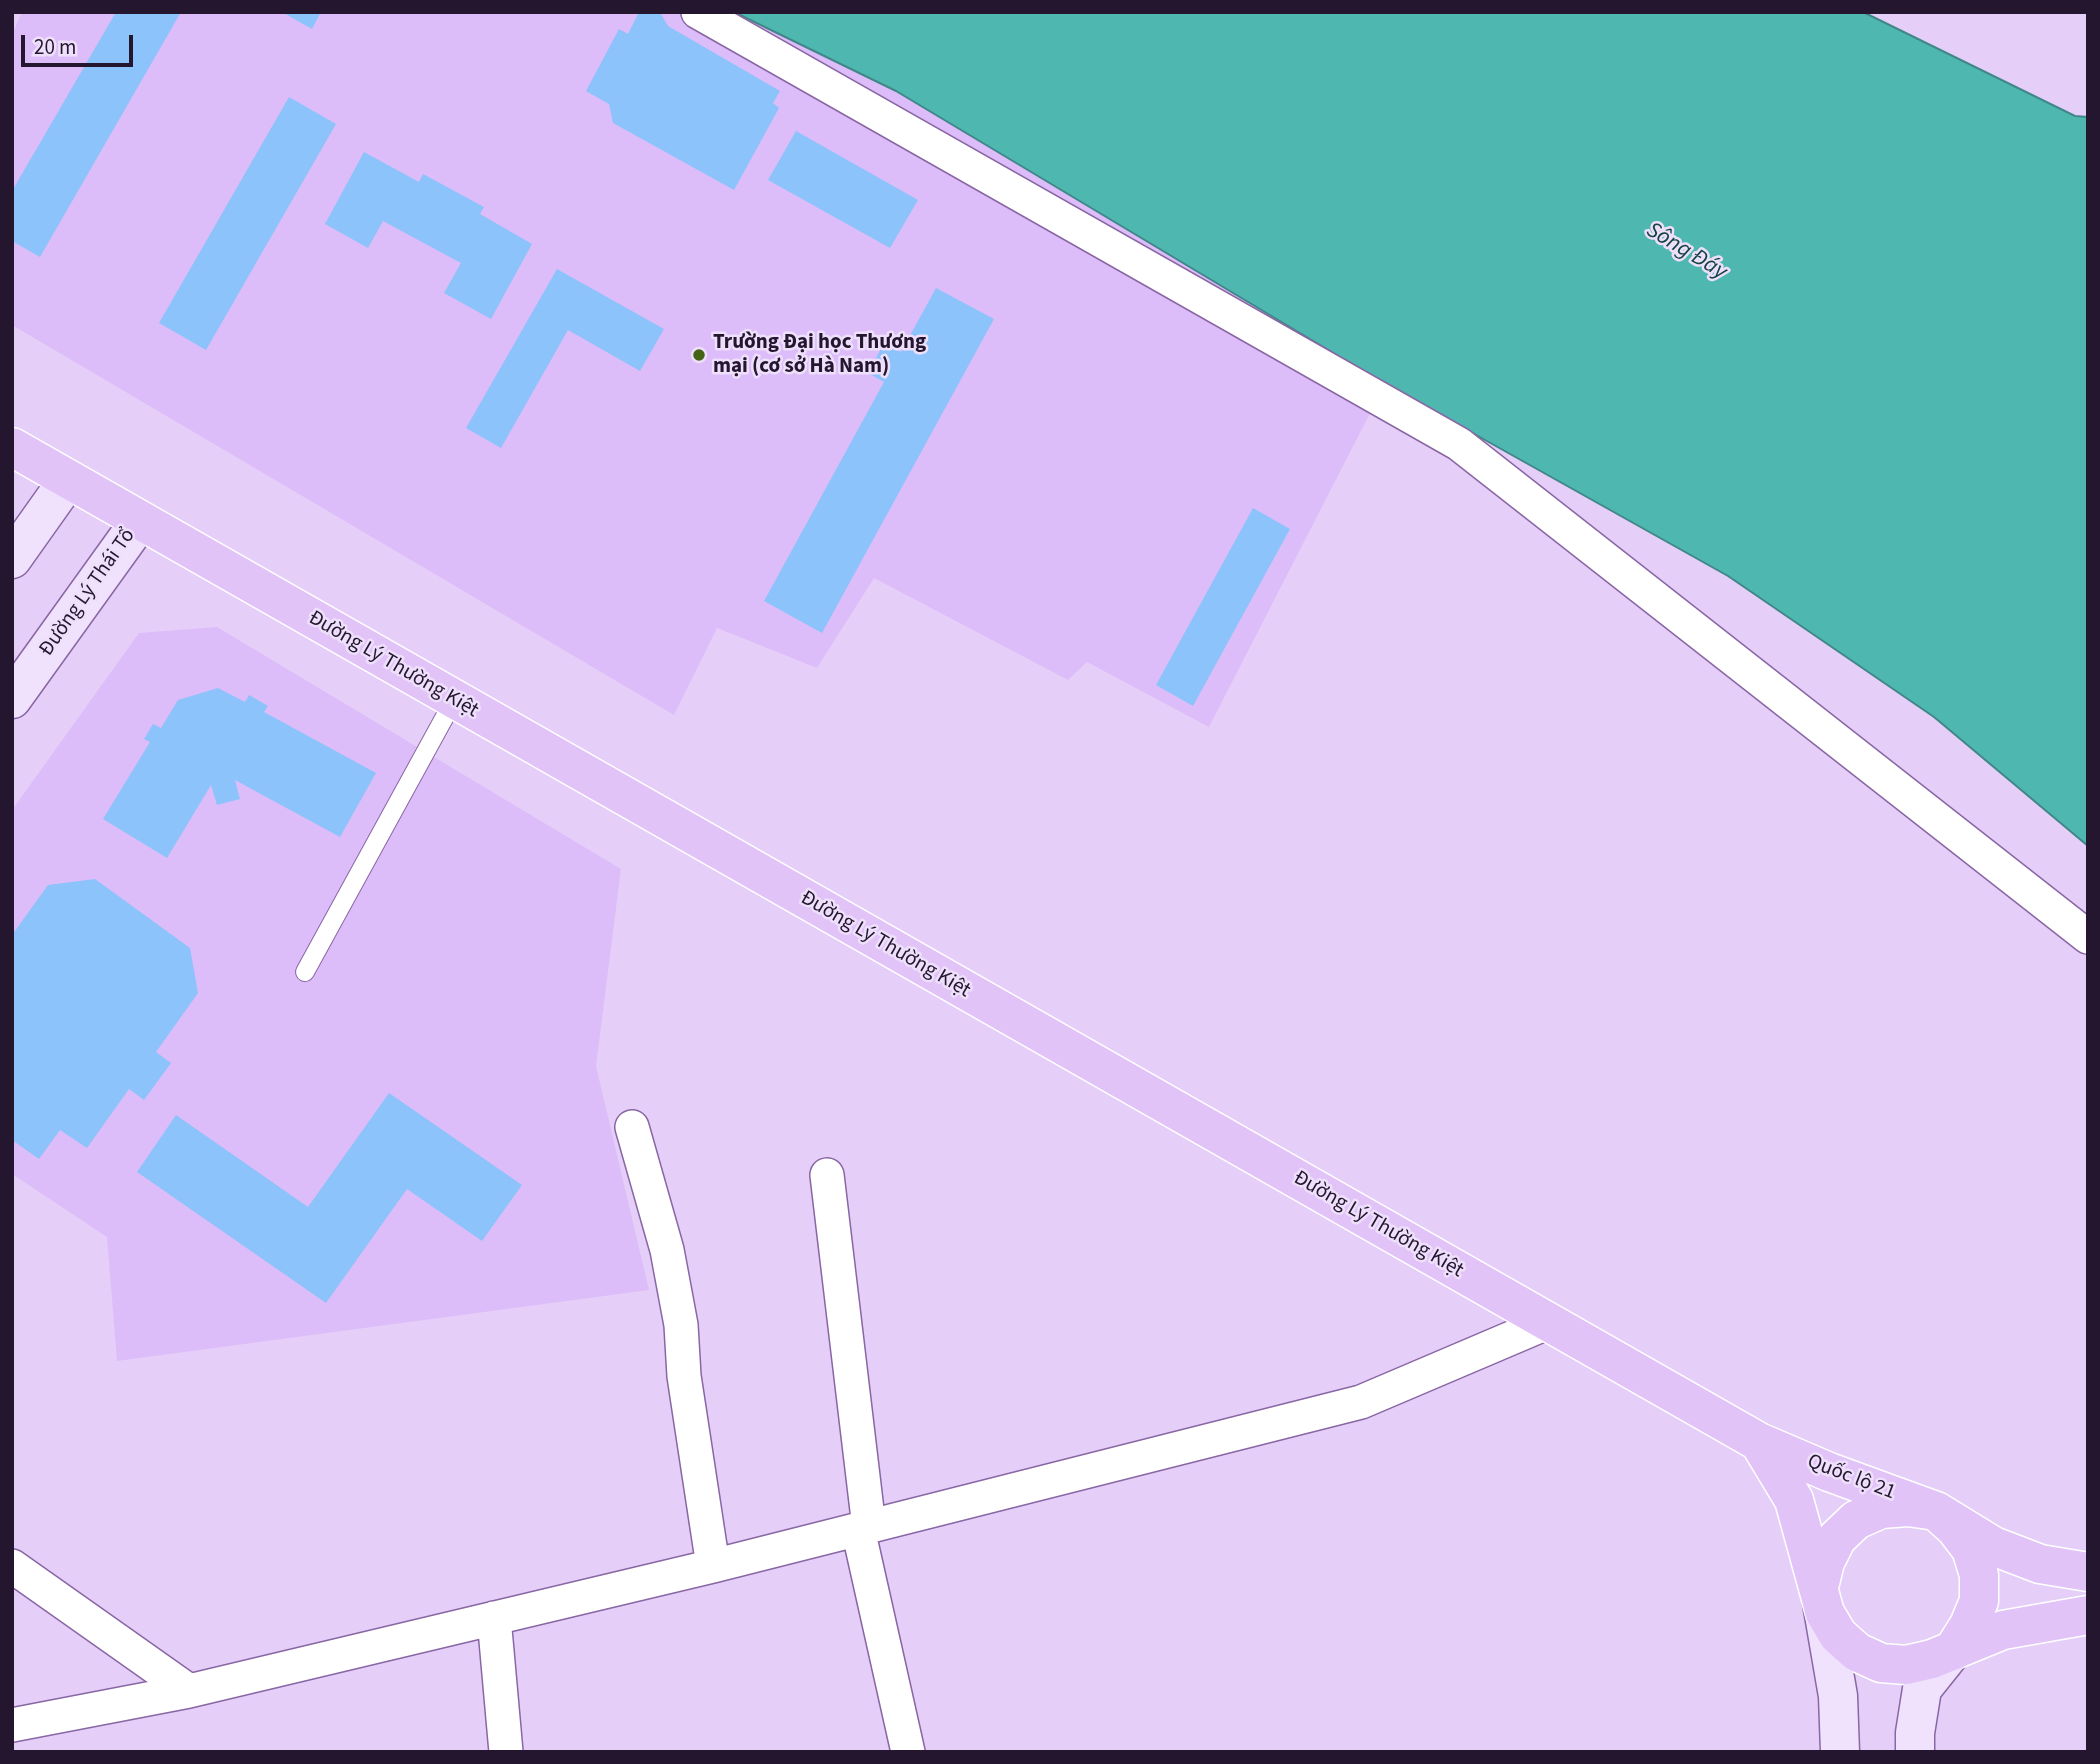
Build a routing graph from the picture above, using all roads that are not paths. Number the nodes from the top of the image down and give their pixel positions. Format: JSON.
{"nodes":[{"id":1,"x":698,"y":12,"type":"edge"},
{"id":2,"x":12,"y":447,"type":"edge"},
{"id":3,"x":68,"y":480,"type":"junction"},
{"id":4,"x":140,"y":521,"type":"junction"},
{"id":5,"x":12,"y":559,"type":"edge"},
{"id":6,"x":12,"y":699,"type":"edge"},
{"id":7,"x":454,"y":700,"type":"junction"},
{"id":8,"x":2088,"y":937,"type":"edge"},
{"id":9,"x":305,"y":972,"type":"dead end"},
{"id":10,"x":632,"y":1127,"type":"dead end"},
{"id":11,"x":827,"y":1175,"type":"dead end"},
{"id":12,"x":1549,"y":1322,"type":"junction"},
{"id":13,"x":1759,"y":1442,"type":"junction"},
{"id":14,"x":1936,"y":1511,"type":"junction"},
{"id":15,"x":863,"y":1528,"type":"junction"},
{"id":16,"x":12,"y":1566,"type":"edge"},
{"id":17,"x":713,"y":1566,"type":"junction"},
{"id":18,"x":2088,"y":1572,"type":"edge"},
{"id":19,"x":1819,"y":1587,"type":"junction"},
{"id":20,"x":2086,"y":1617,"type":"edge"},
{"id":21,"x":494,"y":1618,"type":"junction"},
{"id":22,"x":1954,"y":1649,"type":"junction"},
{"id":23,"x":189,"y":1690,"type":"junction"},
{"id":24,"x":12,"y":1725,"type":"edge"},
{"id":25,"x":506,"y":1752,"type":"edge"},
{"id":26,"x":908,"y":1752,"type":"edge"},
{"id":27,"x":1840,"y":1752,"type":"edge"},
{"id":28,"x":1914,"y":1752,"type":"edge"}],
"edges":[{"from":1,"to":8,"type":"street"},
{"from":2,"to":3,"type":"main road","name":"Đường Lý Thường Kiệt"},
{"from":3,"to":4,"type":"main road","name":"Đường Lý Thường Kiệt"},
{"from":3,"to":5,"type":"main road"},
{"from":4,"to":6,"type":"main road","name":"Đường Lý Thái Tổ"},
{"from":4,"to":7,"type":"main road","name":"Đường Lý Thường Kiệt"},
{"from":7,"to":9,"type":"lane"},
{"from":7,"to":12,"type":"main road","name":"Đường Lý Thường Kiệt"},
{"from":10,"to":17,"type":"street"},
{"from":11,"to":15,"type":"street"},
{"from":12,"to":13,"type":"main road","name":"Đường Lý Thường Kiệt"},
{"from":12,"to":15,"type":"street"},
{"from":13,"to":14,"type":"main road","name":"Quốc lộ 21"},
{"from":13,"to":19,"type":"main road","name":"Quốc lộ 21"},
{"from":14,"to":18,"type":"main road","name":"Quốc lộ 21"},
{"from":14,"to":19,"type":"main road"},
{"from":14,"to":22,"type":"main road"},
{"from":15,"to":17,"type":"street"},
{"from":15,"to":26,"type":"street"},
{"from":16,"to":23,"type":"street"},
{"from":17,"to":21,"type":"street"},
{"from":19,"to":22,"type":"main road"},
{"from":19,"to":27,"type":"main road"},
{"from":20,"to":22,"type":"main road"},
{"from":21,"to":23,"type":"street"},
{"from":21,"to":25,"type":"street"},
{"from":22,"to":28,"type":"main road"},
{"from":23,"to":24,"type":"street"}]}
